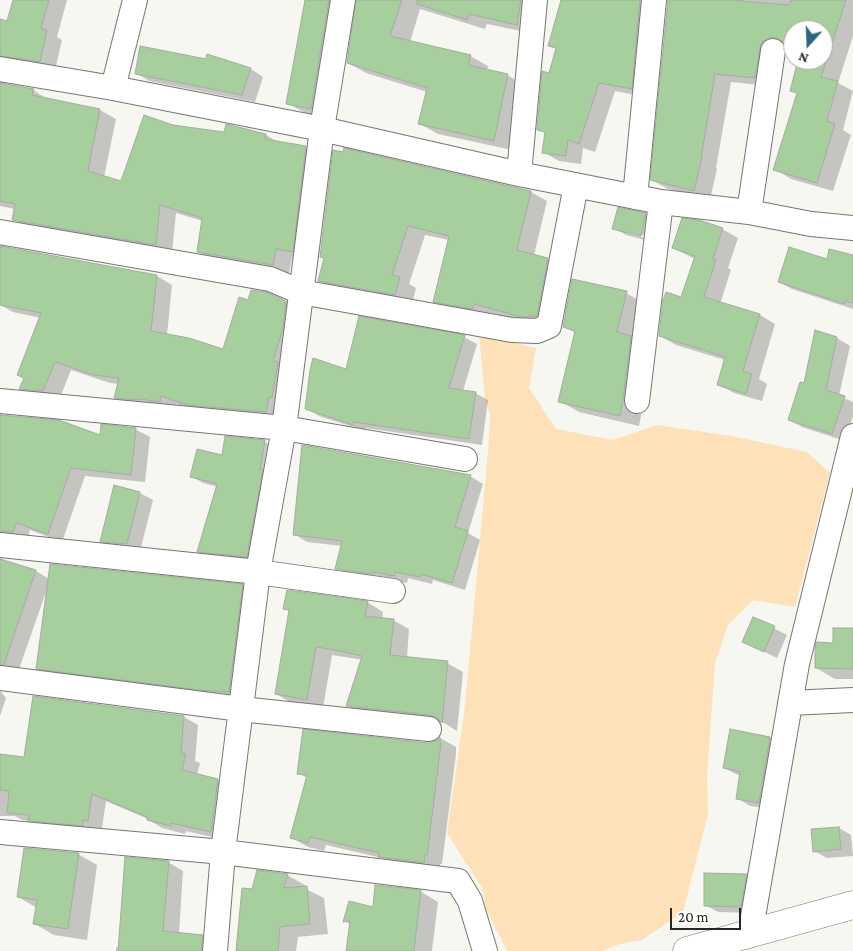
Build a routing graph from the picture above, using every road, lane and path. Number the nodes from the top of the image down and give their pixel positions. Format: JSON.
{"nodes":[{"id":1,"x":135,"y":0,"type":"edge"},
{"id":2,"x":343,"y":0,"type":"edge"},
{"id":3,"x":535,"y":0,"type":"edge"},
{"id":4,"x":654,"y":0,"type":"edge"},
{"id":5,"x":773,"y":51,"type":"dead end"},
{"id":6,"x":0,"y":68,"type":"edge"},
{"id":7,"x":113,"y":88,"type":"junction"},
{"id":8,"x":322,"y":129,"type":"junction"},
{"id":9,"x":519,"y":174,"type":"junction"},
{"id":10,"x":576,"y":185,"type":"junction"},
{"id":11,"x":634,"y":197,"type":"junction"},
{"id":12,"x":661,"y":202,"type":"junction"},
{"id":13,"x":749,"y":212,"type":"junction"},
{"id":14,"x":853,"y":228,"type":"edge"},
{"id":15,"x":0,"y":232,"type":"edge"},
{"id":16,"x":301,"y":292,"type":"junction"},
{"id":17,"x":0,"y":401,"type":"edge"},
{"id":18,"x":637,"y":401,"type":"dead end"},
{"id":19,"x":284,"y":428,"type":"junction"},
{"id":20,"x":853,"y":436,"type":"edge"},
{"id":21,"x":465,"y":459,"type":"dead end"},
{"id":22,"x":0,"y":546,"type":"edge"},
{"id":23,"x":258,"y":572,"type":"junction"},
{"id":24,"x":393,"y":591,"type":"dead end"},
{"id":25,"x":0,"y":678,"type":"edge"},
{"id":26,"x":853,"y":700,"type":"edge"},
{"id":27,"x":790,"y":703,"type":"junction"},
{"id":28,"x":241,"y":709,"type":"junction"},
{"id":29,"x":429,"y":728,"type":"dead end"},
{"id":30,"x":0,"y":832,"type":"edge"},
{"id":31,"x":222,"y":852,"type":"junction"},
{"id":32,"x":853,"y":905,"type":"edge"},
{"id":33,"x":750,"y":934,"type":"junction"},
{"id":34,"x":216,"y":951,"type":"edge"},
{"id":35,"x":485,"y":951,"type":"edge"},
{"id":36,"x":687,"y":951,"type":"edge"}],
"edges":[{"from":1,"to":7,"type":"street"},
{"from":2,"to":8,"type":"street"},
{"from":3,"to":9,"type":"street"},
{"from":4,"to":11,"type":"street"},
{"from":5,"to":13,"type":"street"},
{"from":6,"to":7,"type":"street"},
{"from":7,"to":8,"type":"street"},
{"from":8,"to":9,"type":"street"},
{"from":8,"to":16,"type":"street"},
{"from":9,"to":10,"type":"street"},
{"from":10,"to":11,"type":"street"},
{"from":10,"to":16,"type":"street"},
{"from":11,"to":12,"type":"street"},
{"from":12,"to":13,"type":"street"},
{"from":12,"to":18,"type":"street"},
{"from":13,"to":14,"type":"street"},
{"from":15,"to":16,"type":"street"},
{"from":16,"to":19,"type":"street"},
{"from":17,"to":19,"type":"street"},
{"from":19,"to":21,"type":"street"},
{"from":19,"to":23,"type":"street"},
{"from":20,"to":27,"type":"street"},
{"from":22,"to":23,"type":"street"},
{"from":23,"to":24,"type":"street"},
{"from":23,"to":28,"type":"street"},
{"from":25,"to":28,"type":"street"},
{"from":26,"to":27,"type":"street"},
{"from":27,"to":33,"type":"street"},
{"from":28,"to":29,"type":"street"},
{"from":28,"to":31,"type":"street"},
{"from":30,"to":31,"type":"street"},
{"from":31,"to":34,"type":"street"},
{"from":31,"to":35,"type":"street"},
{"from":32,"to":33,"type":"main road"},
{"from":33,"to":36,"type":"main road"}]}
